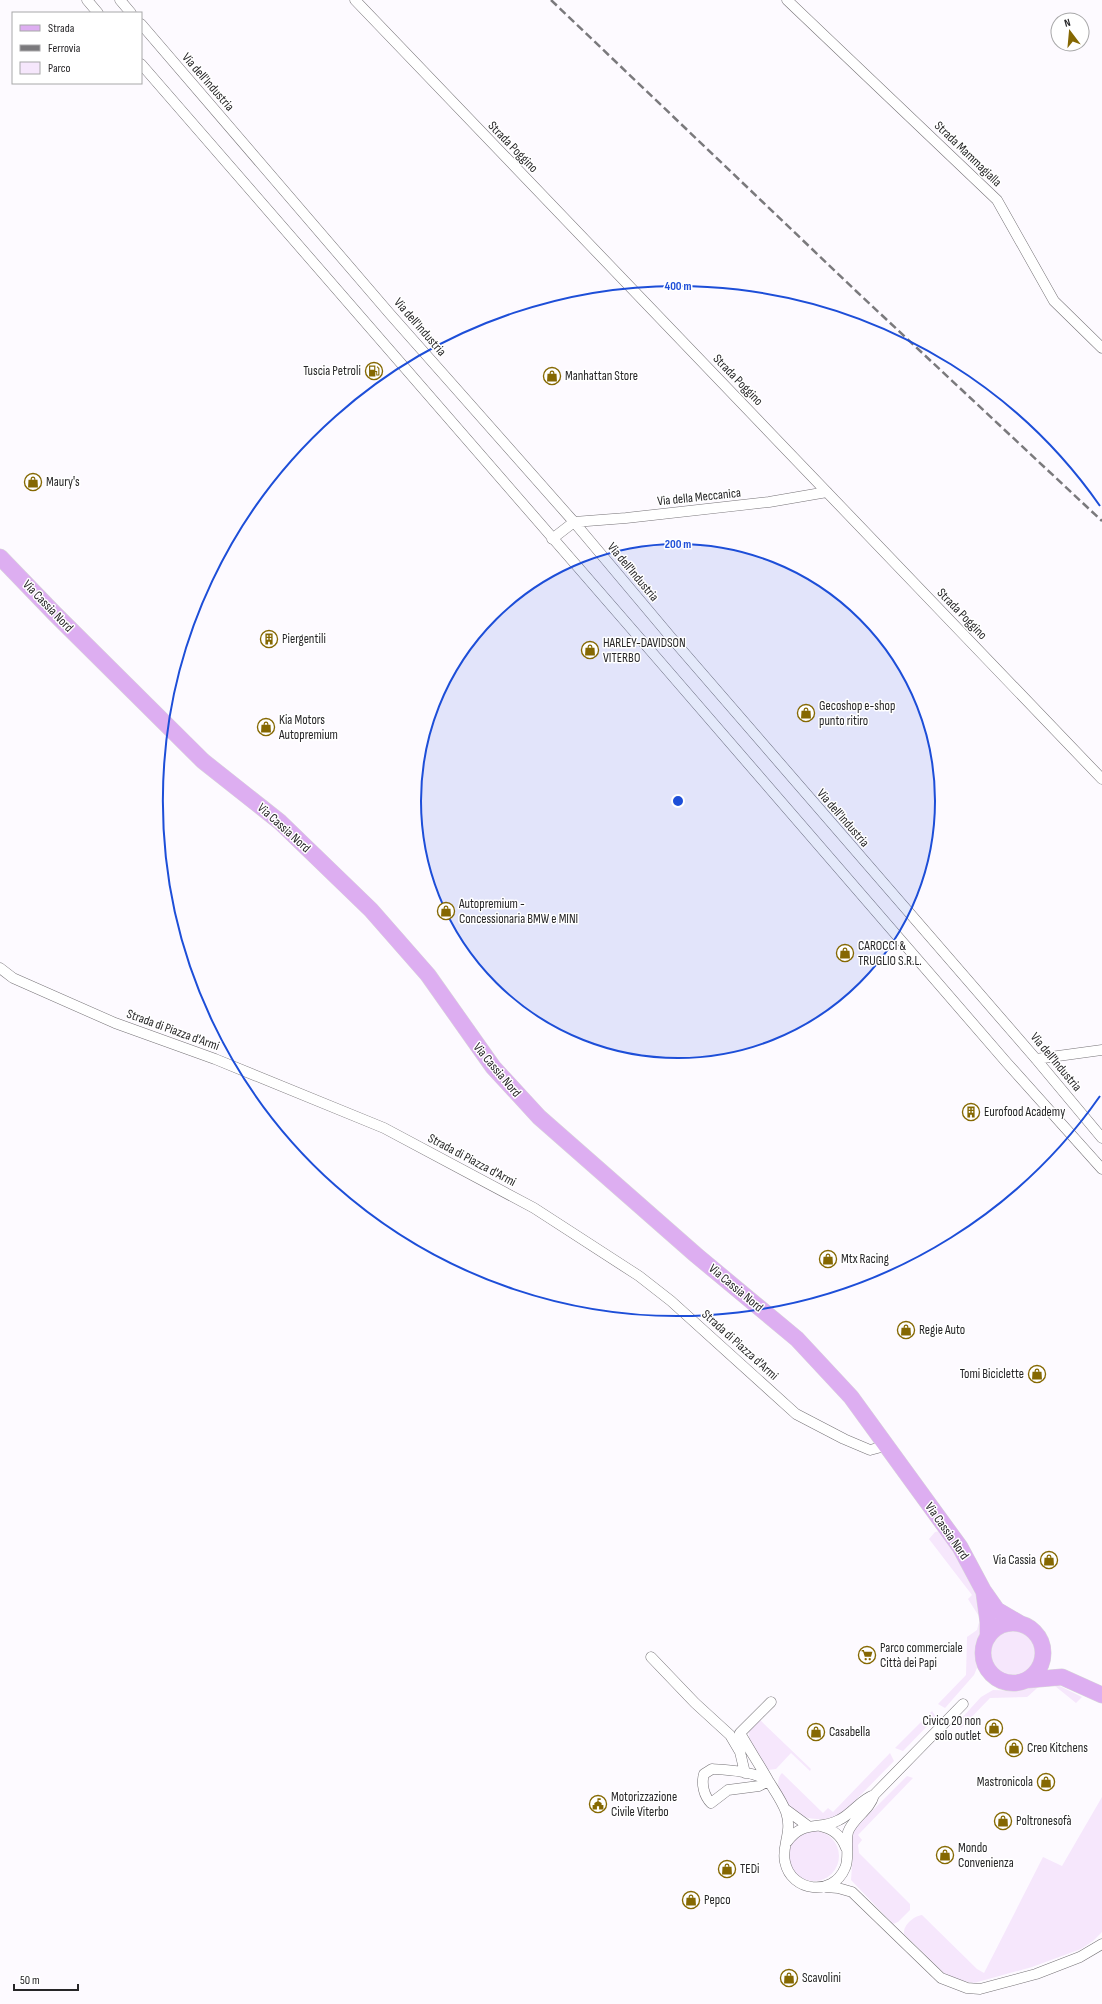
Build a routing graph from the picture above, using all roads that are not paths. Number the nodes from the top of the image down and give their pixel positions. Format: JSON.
{"nodes":[{"id":1,"x":88,"y":0,"type":"edge"},
{"id":2,"x":120,"y":0,"type":"edge"},
{"id":3,"x":355,"y":0,"type":"edge"},
{"id":4,"x":787,"y":0,"type":"edge"},
{"id":5,"x":97,"y":12,"type":"edge"},
{"id":6,"x":130,"y":12,"type":"edge"},
{"id":7,"x":142,"y":25,"type":"edge"},
{"id":8,"x":142,"y":65,"type":"edge"},
{"id":9,"x":1102,"y":348,"type":"edge"},
{"id":10,"x":827,"y":492,"type":"junction"},
{"id":11,"x":574,"y":522,"type":"junction"},
{"id":12,"x":552,"y":539,"type":"junction"},
{"id":13,"x":0,"y":556,"type":"edge"},
{"id":14,"x":1102,"y":778,"type":"edge"},
{"id":15,"x":0,"y":968,"type":"edge"},
{"id":16,"x":1102,"y":1050,"type":"edge"},
{"id":17,"x":1036,"y":1059,"type":"junction"},
{"id":18,"x":1102,"y":1138,"type":"edge"},
{"id":19,"x":1102,"y":1169,"type":"edge"},
{"id":20,"x":885,"y":1446,"type":"junction"},
{"id":21,"x":983,"y":1590,"type":"junction"},
{"id":22,"x":1021,"y":1624,"type":"junction"},
{"id":23,"x":988,"y":1637,"type":"junction"},
{"id":24,"x":1043,"y":1646,"type":"junction"},
{"id":25,"x":651,"y":1658,"type":"dead end"},
{"id":26,"x":1062,"y":1677,"type":"junction"},
{"id":27,"x":1027,"y":1680,"type":"junction"},
{"id":28,"x":1102,"y":1695,"type":"edge"},
{"id":29,"x":771,"y":1702,"type":"dead end"},
{"id":30,"x":963,"y":1704,"type":"dead end"},
{"id":31,"x":745,"y":1773,"type":"junction"},
{"id":32,"x":768,"y":1780,"type":"junction"},
{"id":33,"x":874,"y":1795,"type":"junction"},
{"id":34,"x":785,"y":1809,"type":"junction"},
{"id":35,"x":813,"y":1826,"type":"junction"},
{"id":36,"x":787,"y":1843,"type":"junction"},
{"id":37,"x":846,"y":1850,"type":"junction"},
{"id":38,"x":845,"y":1868,"type":"junction"},
{"id":39,"x":824,"y":1887,"type":"junction"},
{"id":40,"x":852,"y":1892,"type":"junction"},
{"id":41,"x":1102,"y":1944,"type":"edge"}],
"edges":[{"from":1,"to":5,"type":"street"},
{"from":2,"to":6,"type":"street"},
{"from":3,"to":10,"type":"street","name":"Strada Poggino"},
{"from":4,"to":9,"type":"street","name":"Strada Mammagialla"},
{"from":7,"to":11,"type":"street","name":"Via dell'Industria"},
{"from":8,"to":12,"type":"street"},
{"from":10,"to":11,"type":"street","name":"Via della Meccanica"},
{"from":10,"to":14,"type":"street","name":"Strada Poggino"},
{"from":11,"to":12,"type":"street"},
{"from":11,"to":17,"type":"street","name":"Via dell'Industria"},
{"from":12,"to":19,"type":"street"},
{"from":13,"to":20,"type":"main road","name":"Via Cassia Nord"},
{"from":15,"to":20,"type":"street","name":"Strada di Piazza d'Armi"},
{"from":16,"to":17,"type":"street"},
{"from":17,"to":18,"type":"street","name":"Via dell'Industria"},
{"from":20,"to":21,"type":"main road","name":"Via Cassia Nord"},
{"from":21,"to":22,"type":"main road","name":"Via Cassia Nord"},
{"from":21,"to":23,"type":"main road","name":"Via Cassia Nord"},
{"from":22,"to":23,"type":"main road"},
{"from":22,"to":24,"type":"main road"},
{"from":23,"to":27,"type":"main road"},
{"from":24,"to":26,"type":"main road"},
{"from":24,"to":27,"type":"main road"},
{"from":25,"to":31,"type":"street"},
{"from":26,"to":27,"type":"main road"},
{"from":26,"to":28,"type":"main road"},
{"from":29,"to":32,"type":"street"},
{"from":30,"to":33,"type":"street"},
{"from":31,"to":32,"type":"street"},
{"from":31,"to":32,"type":"street"},
{"from":32,"to":34,"type":"street"},
{"from":33,"to":35,"type":"street"},
{"from":33,"to":37,"type":"street"},
{"from":34,"to":35,"type":"street"},
{"from":34,"to":36,"type":"street"},
{"from":35,"to":36,"type":"street"},
{"from":35,"to":37,"type":"street"},
{"from":36,"to":39,"type":"street"},
{"from":37,"to":38,"type":"street"},
{"from":38,"to":39,"type":"street"},
{"from":38,"to":40,"type":"street"},
{"from":39,"to":40,"type":"street"},
{"from":40,"to":41,"type":"street"}]}
